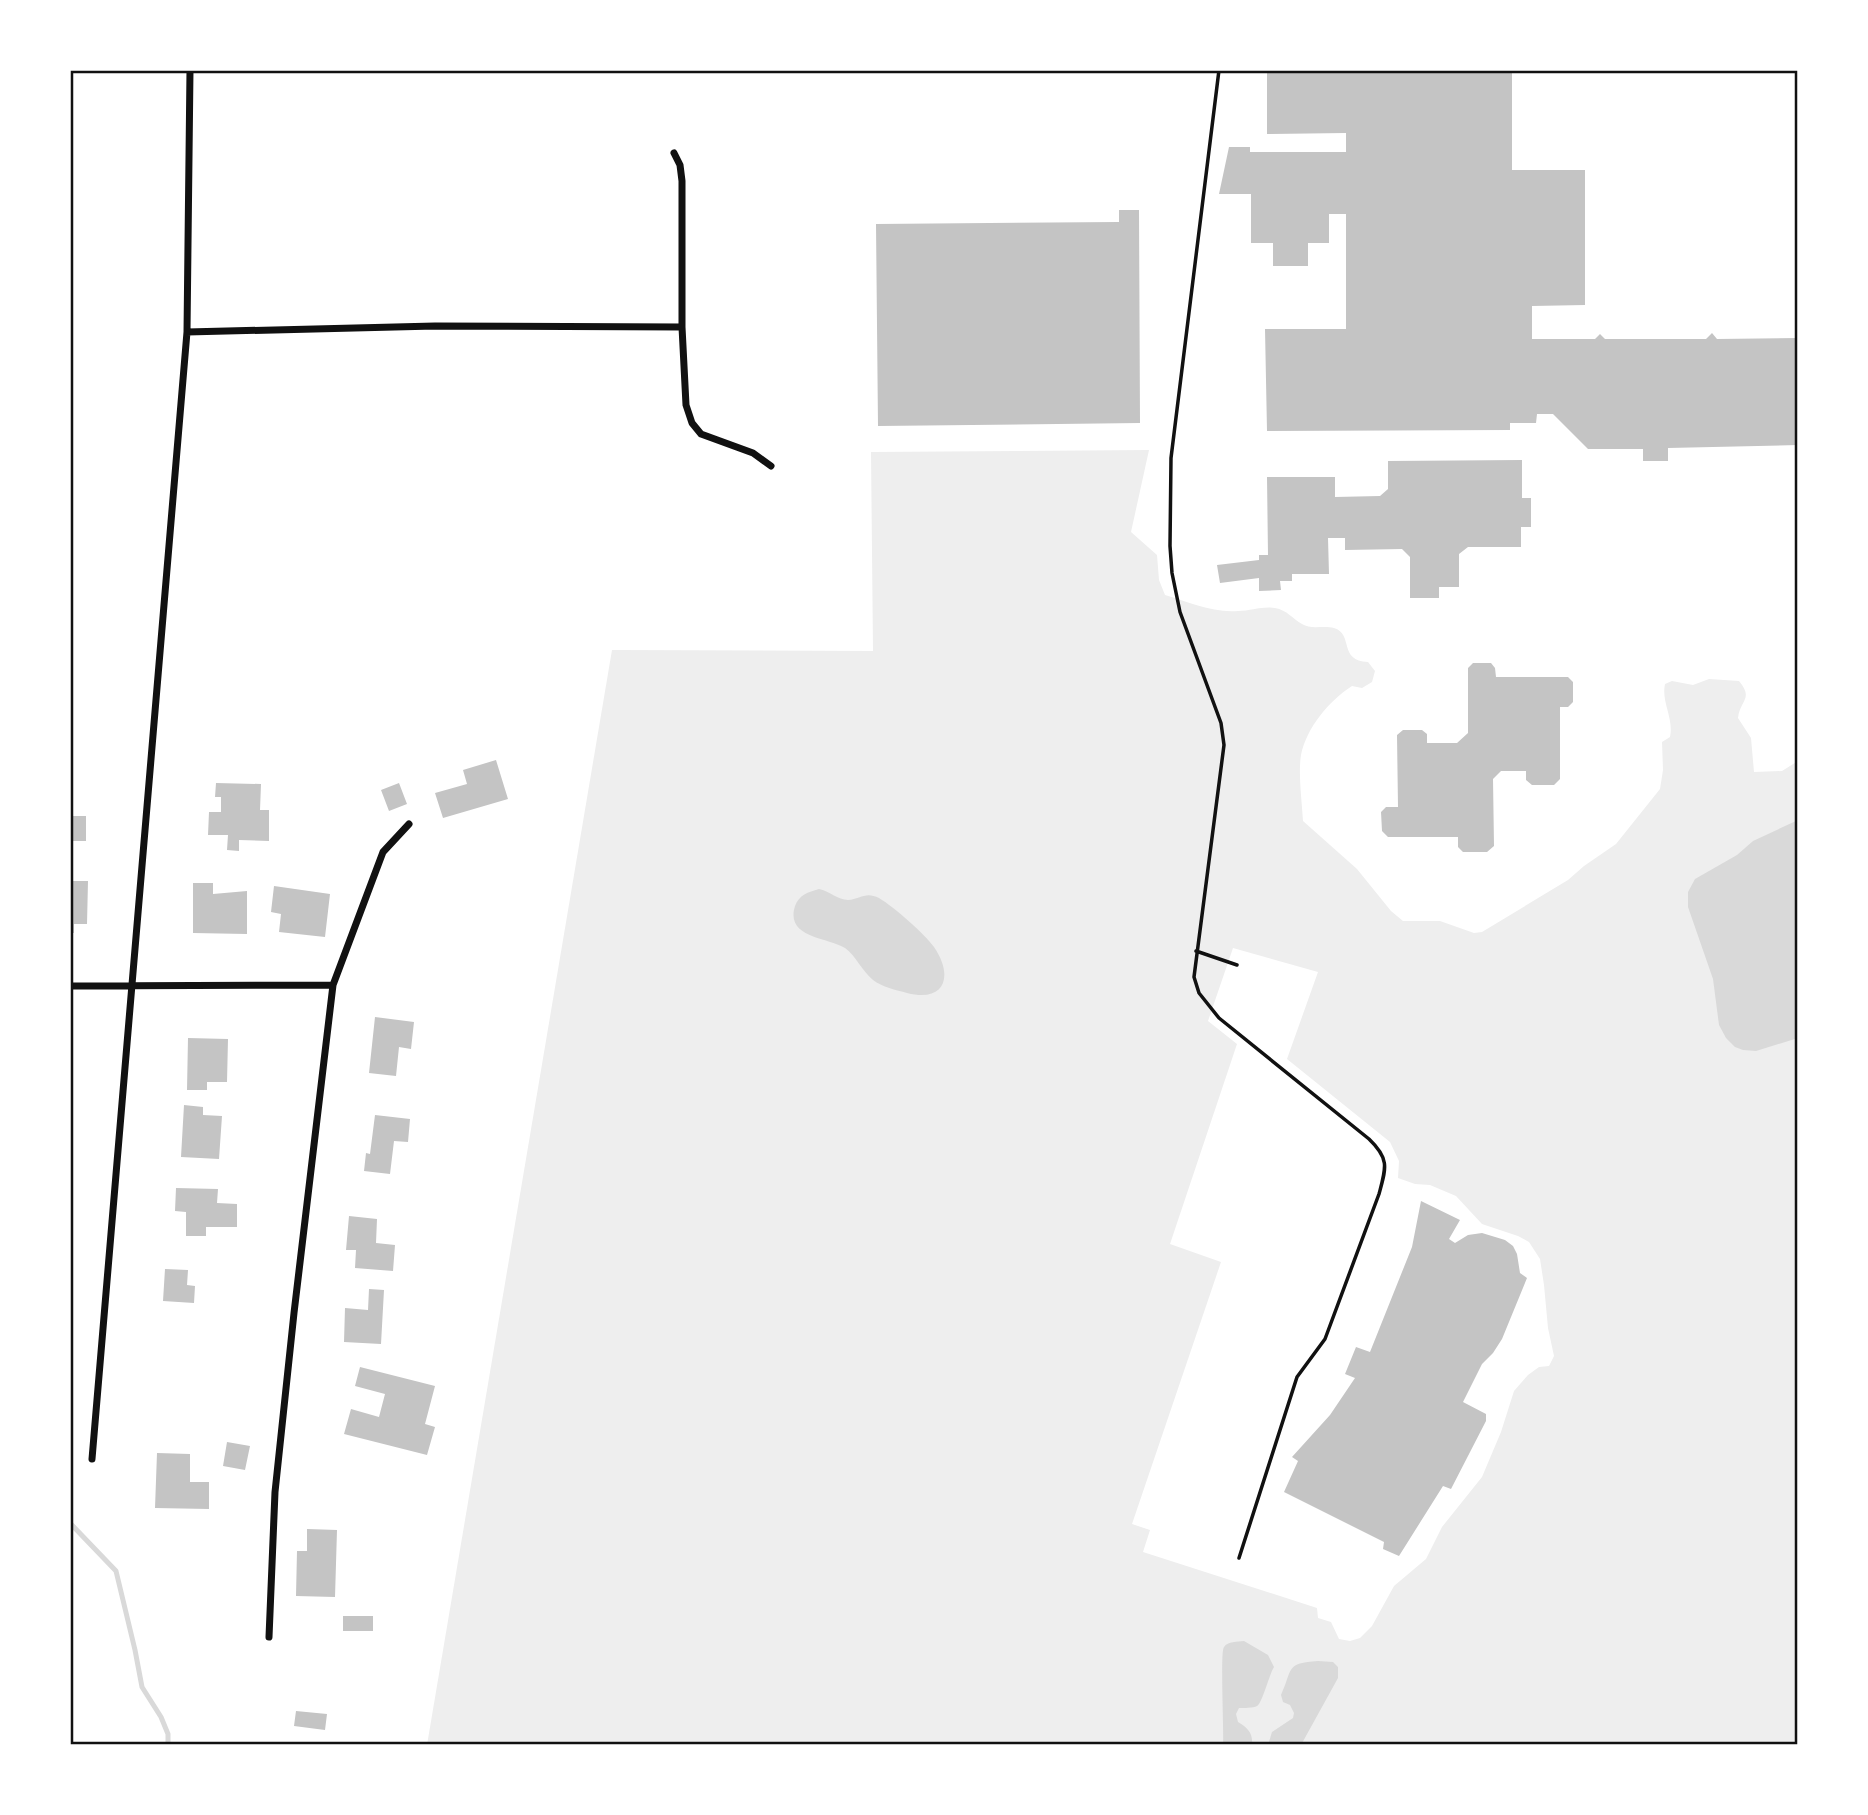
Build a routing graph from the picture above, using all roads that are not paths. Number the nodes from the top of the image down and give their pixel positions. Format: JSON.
{"nodes":[{"id":1,"x":190,"y":70,"type":"edge"},
{"id":2,"x":1219,"y":70,"type":"edge"},
{"id":3,"x":674,"y":153,"type":"dead end"},
{"id":4,"x":682,"y":327,"type":"junction"},
{"id":5,"x":187,"y":332,"type":"junction"},
{"id":6,"x":771,"y":466,"type":"dead end"},
{"id":7,"x":410,"y":824,"type":"dead end"},
{"id":8,"x":1196,"y":951,"type":"junction"},
{"id":9,"x":1237,"y":965,"type":"dead end"},
{"id":10,"x":333,"y":985,"type":"junction"},
{"id":11,"x":70,"y":986,"type":"edge"},
{"id":12,"x":131,"y":986,"type":"junction"},
{"id":13,"x":92,"y":1459,"type":"dead end"},
{"id":14,"x":1239,"y":1558,"type":"dead end"},
{"id":15,"x":270,"y":1637,"type":"dead end"}],
"edges":[{"from":1,"to":5,"type":"street"},
{"from":2,"to":8,"type":"lane"},
{"from":3,"to":4,"type":"street"},
{"from":4,"to":5,"type":"street"},
{"from":4,"to":6,"type":"street"},
{"from":5,"to":12,"type":"street"},
{"from":7,"to":10,"type":"street"},
{"from":8,"to":9,"type":"lane"},
{"from":8,"to":14,"type":"lane"},
{"from":10,"to":12,"type":"street"},
{"from":10,"to":15,"type":"street"},
{"from":11,"to":12,"type":"street"},
{"from":12,"to":13,"type":"street"}]}
